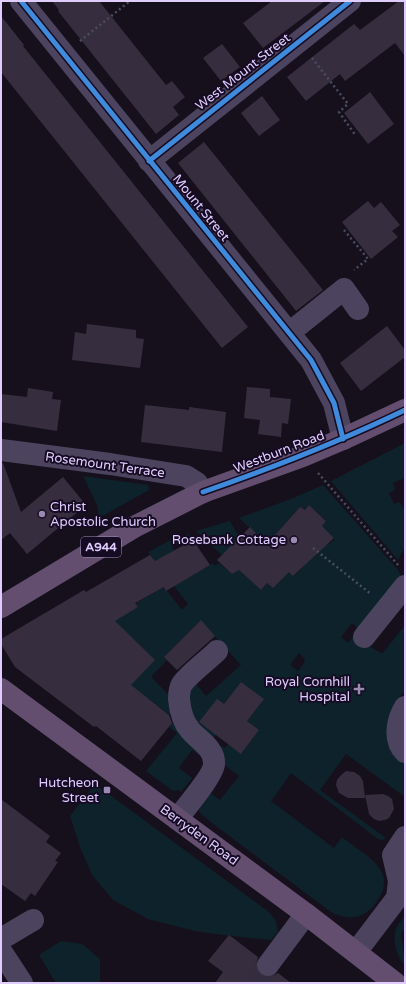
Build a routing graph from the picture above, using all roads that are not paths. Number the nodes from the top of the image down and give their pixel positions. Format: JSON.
{"nodes":[{"id":1,"x":21,"y":1,"type":"edge"},
{"id":2,"x":350,"y":1,"type":"edge"},
{"id":3,"x":149,"y":161,"type":"junction"},
{"id":4,"x":358,"y":309,"type":"dead end"},
{"id":5,"x":289,"y":333,"type":"junction"},
{"id":6,"x":405,"y":410,"type":"edge"},
{"id":7,"x":343,"y":439,"type":"junction"},
{"id":8,"x":1,"y":450,"type":"edge"},
{"id":9,"x":203,"y":492,"type":"junction"},
{"id":10,"x":403,"y":577,"type":"edge"},
{"id":11,"x":1,"y":607,"type":"edge"},
{"id":12,"x":364,"y":637,"type":"dead end"},
{"id":13,"x":217,"y":651,"type":"dead end"},
{"id":14,"x":1,"y":689,"type":"edge"},
{"id":15,"x":405,"y":707,"type":"edge"},
{"id":16,"x":405,"y":752,"type":"edge"},
{"id":17,"x":177,"y":819,"type":"junction"},
{"id":18,"x":405,"y":837,"type":"edge"},
{"id":19,"x":306,"y":914,"type":"junction"},
{"id":20,"x":33,"y":920,"type":"dead end"},
{"id":21,"x":1,"y":939,"type":"edge"},
{"id":22,"x":1,"y":951,"type":"edge"},
{"id":23,"x":356,"y":952,"type":"junction"},
{"id":24,"x":268,"y":965,"type":"tunnel mouth"},
{"id":25,"x":22,"y":983,"type":"edge"},
{"id":26,"x":395,"y":983,"type":"edge"}],
"edges":[{"from":1,"to":3,"type":"street","name":"Mount Street"},
{"from":2,"to":3,"type":"street","name":"West Mount Street"},
{"from":3,"to":5,"type":"street","name":"Mount Street"},
{"from":4,"to":5,"type":"street"},
{"from":5,"to":7,"type":"street","name":"Mount Street"},
{"from":6,"to":7,"type":"main road","name":"Westburn Road","number":"A944"},
{"from":7,"to":9,"type":"main road","name":"Westburn Road","number":"A944"},
{"from":8,"to":9,"type":"street","name":"Rosemount Terrace"},
{"from":9,"to":11,"type":"main road","name":"Westburn Road","number":"A944"},
{"from":10,"to":12,"type":"street"},
{"from":13,"to":17,"type":"street"},
{"from":14,"to":17,"type":"main road","name":"Berryden Road"},
{"from":15,"to":16,"type":"street"},
{"from":17,"to":19,"type":"main road","name":"Berryden Road"},
{"from":18,"to":23,"type":"street"},
{"from":19,"to":23,"type":"main road","name":"Berryden Road"},
{"from":19,"to":24,"type":"street"},
{"from":20,"to":21,"type":"street"},
{"from":22,"to":25,"type":"street"},
{"from":23,"to":26,"type":"main road","name":"Berryden Road"}]}
